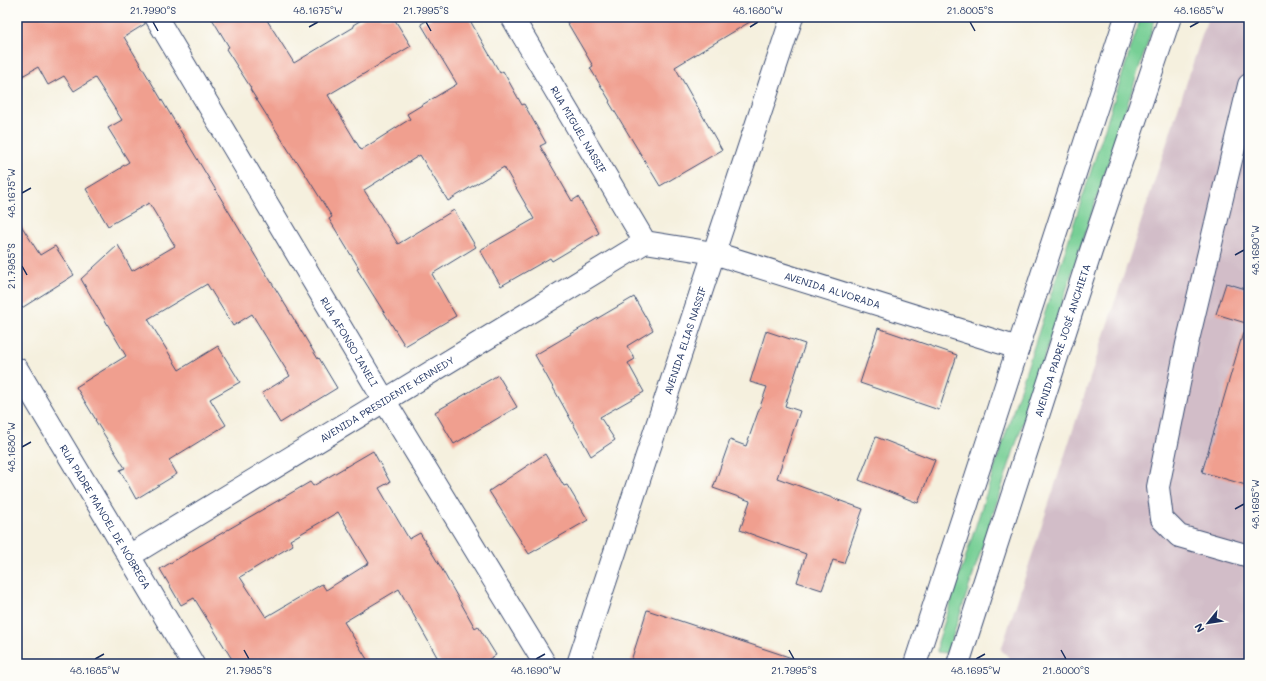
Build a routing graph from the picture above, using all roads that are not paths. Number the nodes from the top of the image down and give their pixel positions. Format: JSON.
{"nodes":[{"id":1,"x":156,"y":17,"type":"edge"},
{"id":2,"x":512,"y":17,"type":"edge"},
{"id":3,"x":792,"y":17,"type":"edge"},
{"id":4,"x":1126,"y":17,"type":"edge"},
{"id":5,"x":1170,"y":17,"type":"edge"},
{"id":6,"x":1249,"y":85,"type":"edge"},
{"id":7,"x":645,"y":242,"type":"junction"},
{"id":8,"x":714,"y":253,"type":"junction"},
{"id":9,"x":1018,"y":348,"type":"junction"},
{"id":10,"x":17,"y":370,"type":"edge"},
{"id":11,"x":384,"y":400,"type":"junction"},
{"id":12,"x":129,"y":556,"type":"junction"},
{"id":13,"x":1249,"y":556,"type":"edge"},
{"id":14,"x":193,"y":664,"type":"edge"},
{"id":15,"x":545,"y":664,"type":"edge"},
{"id":16,"x":578,"y":664,"type":"edge"},
{"id":17,"x":915,"y":664,"type":"edge"},
{"id":18,"x":958,"y":664,"type":"edge"}],
"edges":[{"from":1,"to":11,"type":"street","name":"RUA AFONSO IANELI"},
{"from":2,"to":7,"type":"street","name":"RUA MIGUEL NASSIF"},
{"from":3,"to":8,"type":"street","name":"AVENIDA ELIAS NASSIF"},
{"from":4,"to":9,"type":"street"},
{"from":5,"to":18,"type":"street","name":"AVENIDA PADRE JOSÉ ANCHIETA"},
{"from":6,"to":13,"type":"street"},
{"from":7,"to":8,"type":"street","name":"AVENIDA ALVORADA"},
{"from":7,"to":11,"type":"street","name":"AVENIDA PRESIDENTE KENNEDY"},
{"from":8,"to":9,"type":"street","name":"AVENIDA ALVORADA"},
{"from":8,"to":16,"type":"street","name":"AVENIDA ELIAS NASSIF"},
{"from":9,"to":17,"type":"street"},
{"from":10,"to":12,"type":"street","name":"RUA PADRE MANOEL DE NÓBREGA"},
{"from":11,"to":12,"type":"street","name":"AVENIDA PRESIDENTE KENNEDY"},
{"from":11,"to":15,"type":"street","name":"RUA AFONSO IANELI"},
{"from":12,"to":14,"type":"street","name":"RUA PADRE MANOEL DE NÓBREGA"}]}
